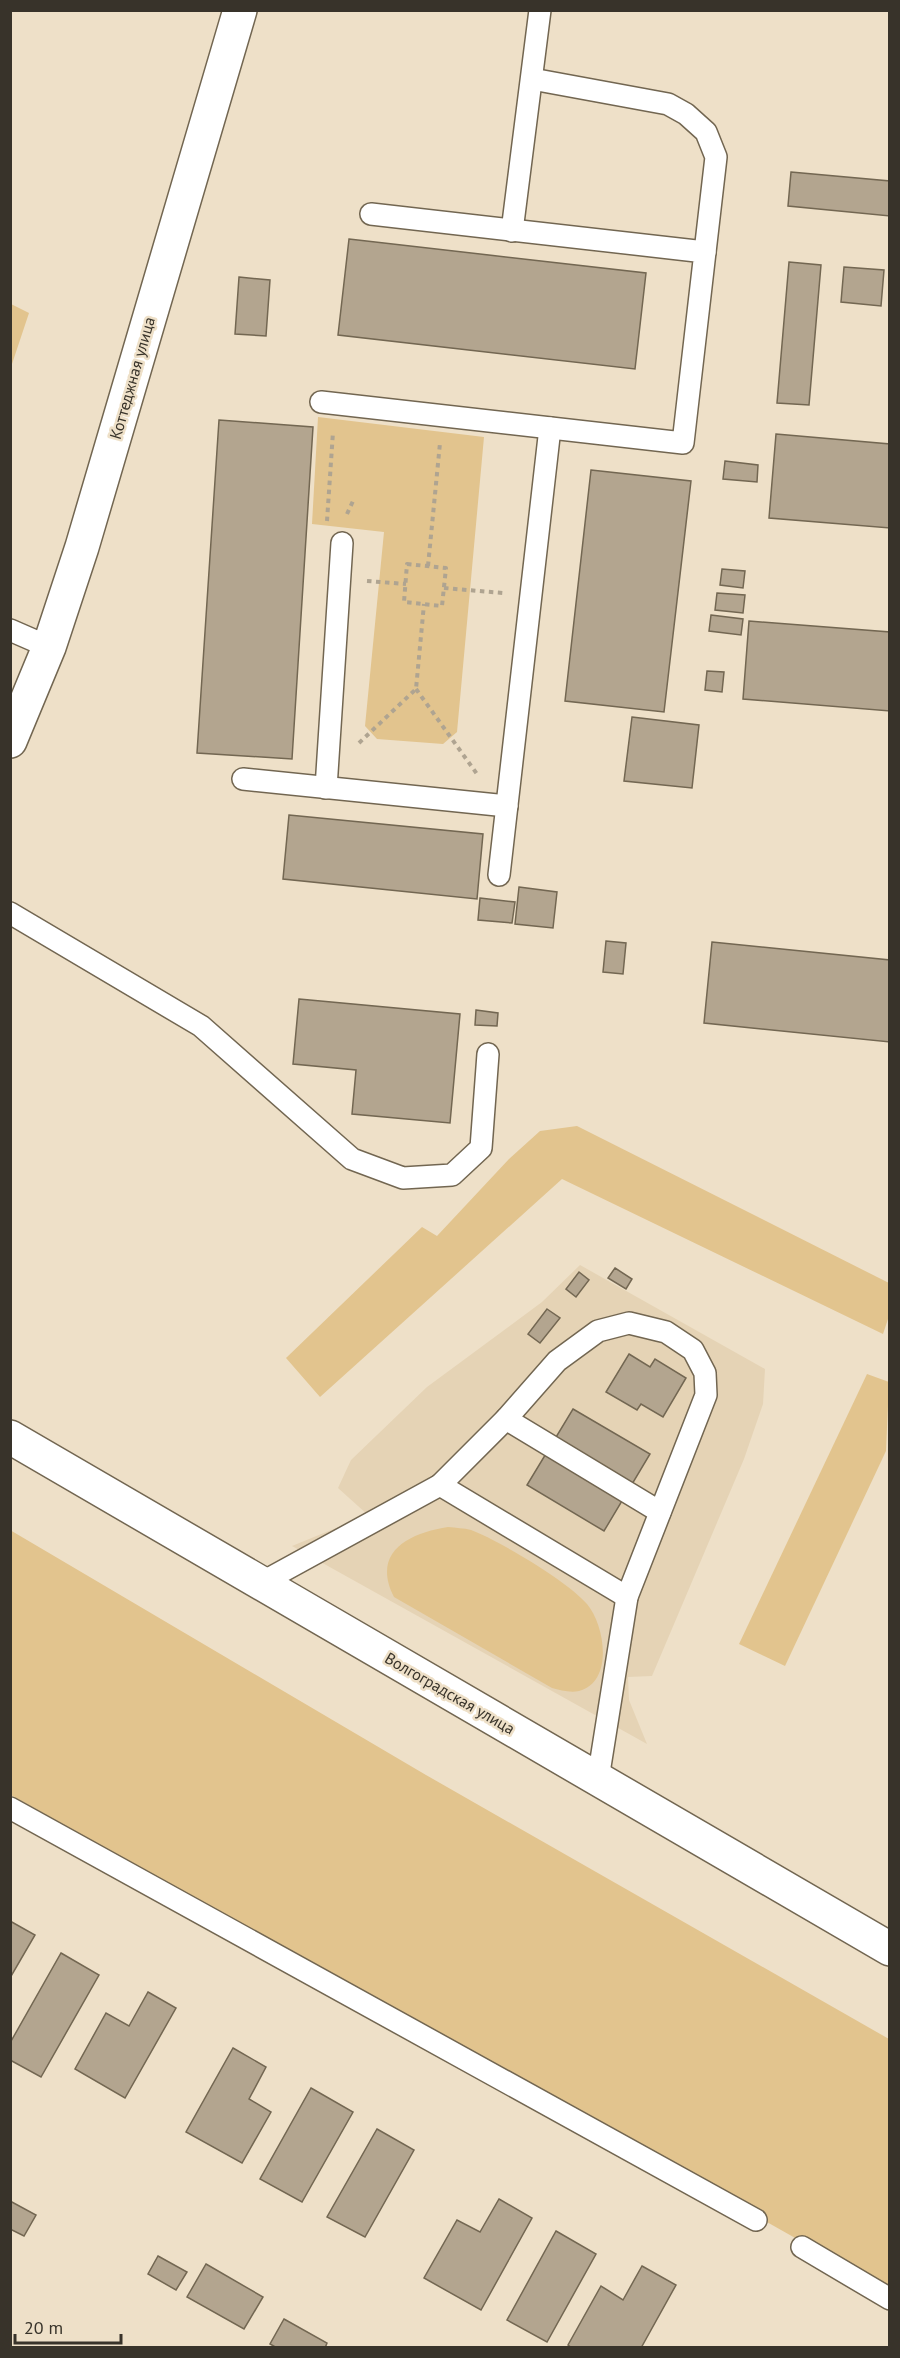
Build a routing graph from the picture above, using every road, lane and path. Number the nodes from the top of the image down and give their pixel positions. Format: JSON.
{"nodes":[{"id":1,"x":240,"y":10,"type":"edge"},
{"id":2,"x":540,"y":10,"type":"edge"},
{"id":3,"x":532,"y":79,"type":"junction"},
{"id":4,"x":371,"y":214,"type":"dead end"},
{"id":5,"x":512,"y":231,"type":"junction"},
{"id":6,"x":705,"y":252,"type":"junction"},
{"id":7,"x":328,"y":402,"type":"joint"},
{"id":8,"x":442,"y":416,"type":"junction"},
{"id":9,"x":550,"y":428,"type":"junction"},
{"id":10,"x":342,"y":543,"type":"joint"},
{"id":11,"x":428,"y":566,"type":"junction"},
{"id":12,"x":339,"y":578,"type":"junction"},
{"id":13,"x":406,"y":584,"type":"junction"},
{"id":14,"x":444,"y":588,"type":"junction"},
{"id":15,"x":531,"y":596,"type":"junction"},
{"id":16,"x":424,"y":604,"type":"junction"},
{"id":17,"x":10,"y":630,"type":"edge"},
{"id":18,"x":50,"y":647,"type":"junction"},
{"id":19,"x":416,"y":689,"type":"junction"},
{"id":20,"x":10,"y":741,"type":"edge"},
{"id":21,"x":243,"y":779,"type":"dead end"},
{"id":22,"x":326,"y":780,"type":"junction"},
{"id":23,"x":503,"y":805,"type":"junction"},
{"id":24,"x":499,"y":875,"type":"dead end"},
{"id":25,"x":10,"y":913,"type":"edge"},
{"id":26,"x":488,"y":1054,"type":"dead end"},
{"id":27,"x":506,"y":1419,"type":"junction"},
{"id":28,"x":10,"y":1437,"type":"edge"},
{"id":29,"x":440,"y":1485,"type":"junction"},
{"id":30,"x":660,"y":1512,"type":"junction"},
{"id":31,"x":261,"y":1583,"type":"junction"},
{"id":32,"x":627,"y":1597,"type":"junction"},
{"id":33,"x":598,"y":1779,"type":"junction"},
{"id":34,"x":10,"y":1808,"type":"edge"},
{"id":35,"x":890,"y":1949,"type":"edge"},
{"id":36,"x":756,"y":2220,"type":"dead end"},
{"id":37,"x":802,"y":2247,"type":"dead end"},
{"id":38,"x":890,"y":2299,"type":"edge"}],
"edges":[{"from":1,"to":18,"type":"main road","name":"Коттеджная улица"},
{"from":2,"to":3,"type":"lane"},
{"from":3,"to":5,"type":"lane"},
{"from":3,"to":6,"type":"lane"},
{"from":4,"to":5,"type":"lane"},
{"from":5,"to":6,"type":"lane"},
{"from":6,"to":9,"type":"lane"},
{"from":7,"to":8,"type":"lane"},
{"from":7,"to":10,"type":"path"},
{"from":8,"to":9,"type":"lane"},
{"from":8,"to":11,"type":"path"},
{"from":9,"to":15,"type":"lane"},
{"from":10,"to":12,"type":"lane"},
{"from":11,"to":13,"type":"path"},
{"from":11,"to":14,"type":"path"},
{"from":12,"to":13,"type":"path"},
{"from":12,"to":22,"type":"lane"},
{"from":13,"to":16,"type":"path"},
{"from":14,"to":15,"type":"path"},
{"from":14,"to":16,"type":"path"},
{"from":15,"to":23,"type":"lane"},
{"from":16,"to":19,"type":"path"},
{"from":17,"to":18,"type":"lane"},
{"from":18,"to":20,"type":"main road","name":"Коттеджная улица"},
{"from":19,"to":22,"type":"path"},
{"from":19,"to":23,"type":"path"},
{"from":21,"to":22,"type":"lane"},
{"from":22,"to":23,"type":"lane"},
{"from":23,"to":24,"type":"lane"},
{"from":25,"to":26,"type":"lane"},
{"from":27,"to":29,"type":"lane"},
{"from":27,"to":30,"type":"lane"},
{"from":27,"to":30,"type":"lane"},
{"from":28,"to":31,"type":"main road","name":"Волгоградская улица"},
{"from":29,"to":31,"type":"lane"},
{"from":29,"to":32,"type":"lane"},
{"from":30,"to":32,"type":"lane"},
{"from":31,"to":33,"type":"main road","name":"Волгоградская улица"},
{"from":32,"to":33,"type":"lane"},
{"from":33,"to":35,"type":"main road","name":"Волгоградская улица"},
{"from":34,"to":36,"type":"lane"},
{"from":37,"to":38,"type":"lane"}]}
